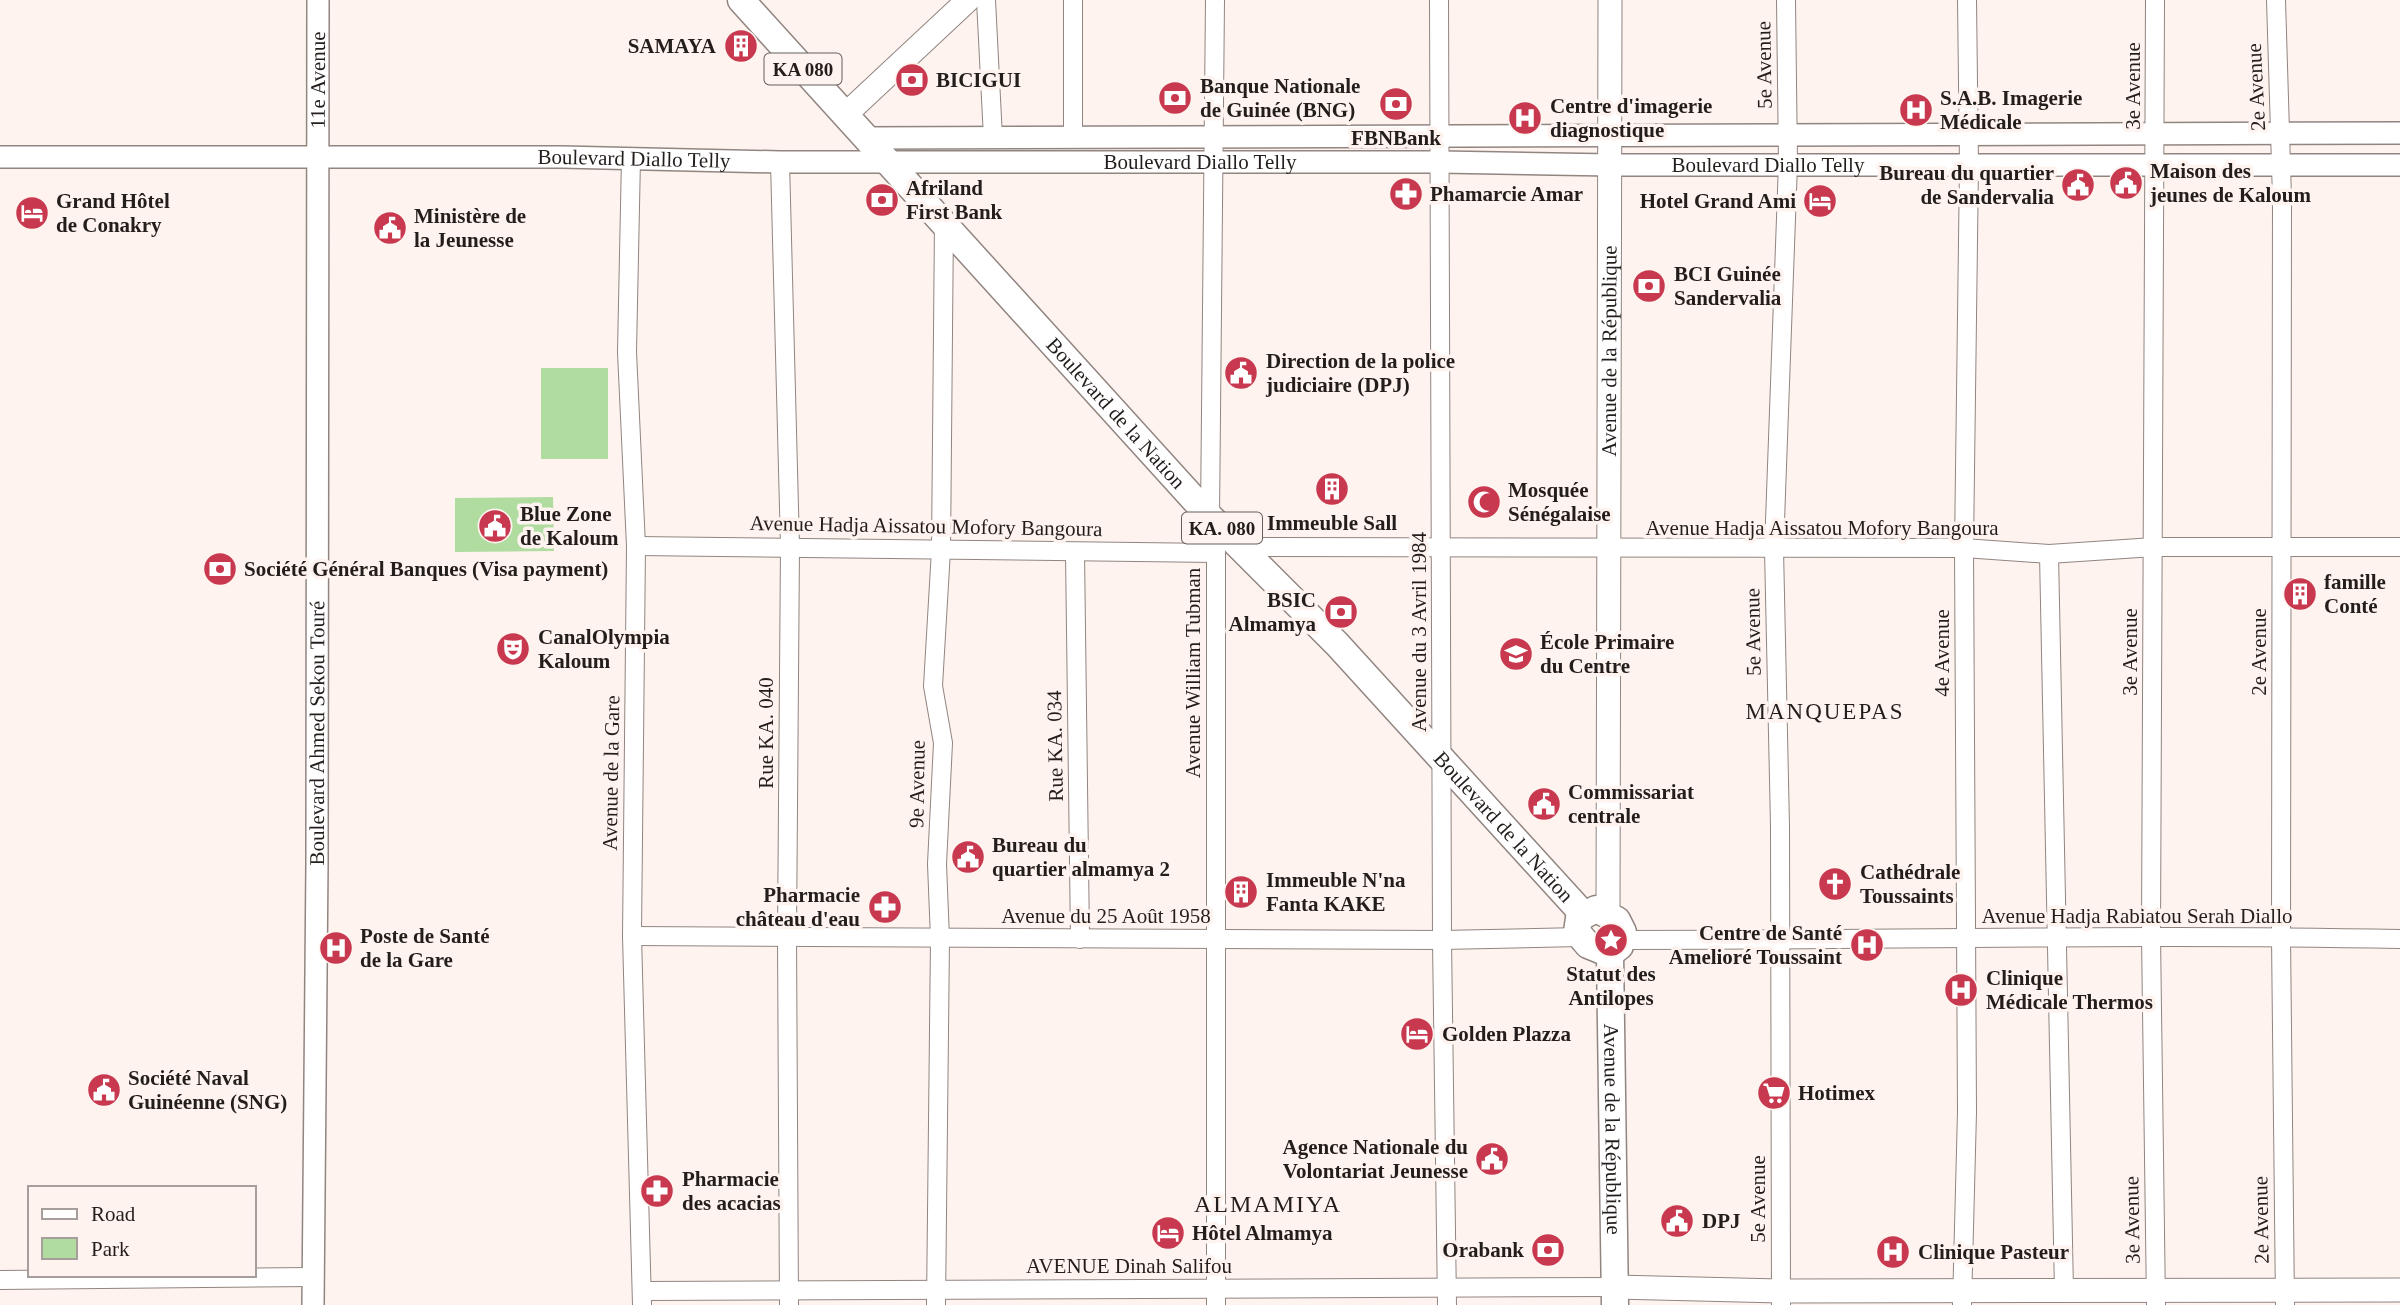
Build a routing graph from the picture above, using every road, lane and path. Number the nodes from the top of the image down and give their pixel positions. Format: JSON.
{"nodes":[{"id":1,"x":318,"y":0,"type":"edge"},
{"id":2,"x":741,"y":0,"type":"edge"},
{"id":3,"x":968,"y":0,"type":"edge"},
{"id":4,"x":986,"y":0,"type":"edge"},
{"id":5,"x":1073,"y":0,"type":"edge"},
{"id":6,"x":1215,"y":0,"type":"edge"},
{"id":7,"x":1439,"y":0,"type":"edge"},
{"id":8,"x":1610,"y":0,"type":"edge"},
{"id":9,"x":1786,"y":0,"type":"edge"},
{"id":10,"x":1967,"y":0,"type":"edge"},
{"id":11,"x":2155,"y":0,"type":"edge"},
{"id":12,"x":2276,"y":0,"type":"edge"},
{"id":13,"x":845,"y":115,"type":"junction"},
{"id":14,"x":2400,"y":133,"type":"edge"},
{"id":15,"x":1611,"y":134,"type":"junction"},
{"id":16,"x":2156,"y":134,"type":"junction"},
{"id":17,"x":2281,"y":134,"type":"junction"},
{"id":18,"x":1788,"y":135,"type":"junction"},
{"id":19,"x":1969,"y":135,"type":"junction"},
{"id":20,"x":1440,"y":136,"type":"junction"},
{"id":21,"x":1214,"y":137,"type":"junction"},
{"id":22,"x":866,"y":138,"type":"junction"},
{"id":23,"x":993,"y":138,"type":"junction"},
{"id":24,"x":1073,"y":138,"type":"junction"},
{"id":25,"x":0,"y":157,"type":"edge"},
{"id":26,"x":631,"y":158,"type":"junction"},
{"id":27,"x":318,"y":159,"type":"junction"},
{"id":28,"x":887,"y":161,"type":"junction"},
{"id":29,"x":780,"y":162,"type":"junction"},
{"id":30,"x":1440,"y":162,"type":"junction"},
{"id":31,"x":1211,"y":163,"type":"junction"},
{"id":32,"x":1788,"y":163,"type":"junction"},
{"id":33,"x":1969,"y":164,"type":"junction"},
{"id":34,"x":2156,"y":164,"type":"junction"},
{"id":35,"x":2400,"y":165,"type":"edge"},
{"id":36,"x":1611,"y":166,"type":"junction"},
{"id":37,"x":2281,"y":166,"type":"junction"},
{"id":38,"x":943,"y":222,"type":"junction"},
{"id":39,"x":1210,"y":517,"type":"junction"},
{"id":40,"x":636,"y":546,"type":"junction"},
{"id":41,"x":790,"y":546,"type":"junction"},
{"id":42,"x":1243,"y":547,"type":"junction"},
{"id":43,"x":2154,"y":547,"type":"junction"},
{"id":44,"x":2400,"y":547,"type":"edge"},
{"id":45,"x":1964,"y":548,"type":"junction"},
{"id":46,"x":2282,"y":548,"type":"junction"},
{"id":47,"x":1443,"y":549,"type":"junction"},
{"id":48,"x":1774,"y":549,"type":"junction"},
{"id":49,"x":1611,"y":550,"type":"junction"},
{"id":50,"x":941,"y":551,"type":"junction"},
{"id":51,"x":1075,"y":552,"type":"junction"},
{"id":52,"x":1216,"y":553,"type":"junction"},
{"id":53,"x":2049,"y":554,"type":"junction"},
{"id":54,"x":1442,"y":758,"type":"junction"},
{"id":55,"x":1590,"y":921,"type":"junction"},
{"id":56,"x":2057,"y":935,"type":"junction"},
{"id":57,"x":2151,"y":935,"type":"junction"},
{"id":58,"x":632,"y":936,"type":"junction"},
{"id":59,"x":787,"y":936,"type":"junction"},
{"id":60,"x":2281,"y":937,"type":"junction"},
{"id":61,"x":940,"y":939,"type":"junction"},
{"id":62,"x":1080,"y":939,"type":"junction"},
{"id":63,"x":1216,"y":939,"type":"junction"},
{"id":64,"x":2400,"y":939,"type":"edge"},
{"id":65,"x":1442,"y":940,"type":"junction"},
{"id":66,"x":1779,"y":940,"type":"junction"},
{"id":67,"x":1967,"y":940,"type":"junction"},
{"id":68,"x":1616,"y":947,"type":"junction"},
{"id":69,"x":313,"y":1276,"type":"junction"},
{"id":70,"x":235,"y":1277,"type":"edge"},
{"id":71,"x":256,"y":1277,"type":"edge"},
{"id":72,"x":0,"y":1280,"type":"edge"},
{"id":73,"x":2400,"y":1290,"type":"edge"},
{"id":74,"x":2064,"y":1291,"type":"junction"},
{"id":75,"x":1328,"y":1296,"type":"edge"},
{"id":76,"x":1447,"y":1296,"type":"edge"},
{"id":77,"x":1615,"y":1296,"type":"edge"},
{"id":78,"x":789,"y":1297,"type":"edge"},
{"id":79,"x":936,"y":1297,"type":"edge"},
{"id":80,"x":1216,"y":1297,"type":"edge"},
{"id":81,"x":2156,"y":1297,"type":"edge"},
{"id":82,"x":2285,"y":1297,"type":"edge"},
{"id":83,"x":643,"y":1298,"type":"edge"},
{"id":84,"x":1782,"y":1298,"type":"edge"},
{"id":85,"x":1962,"y":1298,"type":"edge"},
{"id":86,"x":313,"y":1305,"type":"edge"}],
"edges":[{"from":1,"to":27,"type":"street","name":"11e Avenue"},
{"from":2,"to":13,"type":"main road","name":"Boulevard de la Nation","number":"KA 080"},
{"from":3,"to":13,"type":"main road"},
{"from":4,"to":23,"type":"street"},
{"from":5,"to":24,"type":"street"},
{"from":6,"to":21,"type":"street","name":"Avenue William Tubman"},
{"from":7,"to":20,"type":"street","name":"Avenue du 3 Avril 1984"},
{"from":8,"to":15,"type":"main road","name":"Avenue de la République"},
{"from":9,"to":18,"type":"street","name":"5e Avenue"},
{"from":10,"to":19,"type":"street","name":"4e Avenue"},
{"from":11,"to":16,"type":"street","name":"3e Avenue"},
{"from":12,"to":17,"type":"street","name":"2e Avenue"},
{"from":13,"to":22,"type":"main road","name":"Boulevard de la Nation","number":"KA 080"},
{"from":14,"to":17,"type":"street","name":"Boulevard Diallo Telly"},
{"from":15,"to":18,"type":"street","name":"Boulevard Diallo Telly"},
{"from":15,"to":20,"type":"street","name":"Boulevard Diallo Telly"},
{"from":15,"to":36,"type":"main road","name":"Avenue de la République"},
{"from":16,"to":17,"type":"street","name":"Boulevard Diallo Telly"},
{"from":16,"to":19,"type":"street","name":"Boulevard Diallo Telly"},
{"from":16,"to":34,"type":"street","name":"3e Avenue"},
{"from":17,"to":37,"type":"street","name":"2e Avenue"},
{"from":18,"to":19,"type":"street","name":"Boulevard Diallo Telly"},
{"from":18,"to":32,"type":"street","name":"5e Avenue"},
{"from":19,"to":33,"type":"street","name":"4e Avenue"},
{"from":20,"to":21,"type":"street","name":"Boulevard Diallo Telly"},
{"from":20,"to":30,"type":"street","name":"Avenue du 3 Avril 1984"},
{"from":21,"to":24,"type":"street","name":"Boulevard Diallo Telly"},
{"from":21,"to":31,"type":"street","name":"Avenue William Tubman"},
{"from":22,"to":23,"type":"street","name":"Boulevard Diallo Telly"},
{"from":22,"to":28,"type":"main road","name":"Boulevard de la Nation","number":"KA. 080"},
{"from":23,"to":24,"type":"street","name":"Boulevard Diallo Telly"},
{"from":25,"to":27,"type":"street","name":"Boulevard Diallo Telly"},
{"from":26,"to":27,"type":"street","name":"Boulevard Diallo Telly"},
{"from":26,"to":29,"type":"street","name":"Boulevard Diallo Telly"},
{"from":26,"to":40,"type":"street","name":"Avenue de la Gare"},
{"from":27,"to":69,"type":"street","name":"Boulevard Ahmed Sekou Touré"},
{"from":28,"to":29,"type":"street","name":"Boulevard Diallo Telly"},
{"from":28,"to":31,"type":"street","name":"Boulevard Diallo Telly"},
{"from":28,"to":38,"type":"main road","name":"Boulevard de la Nation","number":"KA. 080"},
{"from":29,"to":41,"type":"street","name":"Rue KA. 040"},
{"from":30,"to":31,"type":"street","name":"Boulevard Diallo Telly"},
{"from":30,"to":36,"type":"street","name":"Boulevard Diallo Telly"},
{"from":30,"to":47,"type":"street","name":"Avenue du 3 Avril 1984"},
{"from":31,"to":39,"type":"street","name":"Avenue William Tubman"},
{"from":32,"to":33,"type":"street","name":"Boulevard Diallo Telly"},
{"from":32,"to":36,"type":"street","name":"Boulevard Diallo Telly"},
{"from":32,"to":48,"type":"street","name":"5e Avenue"},
{"from":33,"to":34,"type":"street","name":"Boulevard Diallo Telly"},
{"from":33,"to":45,"type":"street","name":"4e Avenue"},
{"from":34,"to":37,"type":"street","name":"Boulevard Diallo Telly"},
{"from":34,"to":43,"type":"street","name":"3e Avenue"},
{"from":35,"to":37,"type":"street","name":"Boulevard Diallo Telly"},
{"from":36,"to":49,"type":"main road","name":"Avenue de la République"},
{"from":37,"to":46,"type":"street","name":"2e Avenue"},
{"from":38,"to":39,"type":"main road","name":"Boulevard de la Nation","number":"KA. 080"},
{"from":38,"to":50,"type":"street","name":"9e Avenue"},
{"from":39,"to":42,"type":"main road","name":"Boulevard de la Nation","number":"KA. 080"},
{"from":39,"to":52,"type":"street","name":"Avenue William Tubman"},
{"from":40,"to":41,"type":"street","name":"Avenue Hadja Aissatou Mofory Bangoura"},
{"from":40,"to":58,"type":"street","name":"Avenue de la Gare"},
{"from":41,"to":50,"type":"street","name":"Avenue Hadja Aissatou Mofory Bangoura"},
{"from":41,"to":59,"type":"street","name":"Rue KA. 040"},
{"from":42,"to":47,"type":"street","name":"Avenue Hadja Aissatou Mofory Bangoura"},
{"from":42,"to":54,"type":"main road","name":"Boulevard de la Nation","number":"KA. 080"},
{"from":43,"to":46,"type":"street","name":"Avenue Hadja Aissatou Mofory Bangoura"},
{"from":43,"to":53,"type":"street","name":"Avenue Hadja Aissatou Mofory Bangoura"},
{"from":43,"to":57,"type":"street","name":"3e Avenue"},
{"from":44,"to":46,"type":"street","name":"Avenue Hadja Aissatou Mofory Bangoura"},
{"from":45,"to":48,"type":"street","name":"Avenue Hadja Aissatou Mofory Bangoura"},
{"from":45,"to":53,"type":"street","name":"Avenue Hadja Aissatou Mofory Bangoura"},
{"from":45,"to":67,"type":"street","name":"4e Avenue"},
{"from":46,"to":60,"type":"street","name":"2e Avenue"},
{"from":47,"to":49,"type":"street","name":"Avenue Hadja Aissatou Mofory Bangoura"},
{"from":47,"to":54,"type":"street","name":"Avenue du 3 Avril 1984"},
{"from":48,"to":49,"type":"street","name":"Avenue Hadja Aissatou Mofory Bangoura"},
{"from":48,"to":66,"type":"street","name":"5e Avenue"},
{"from":49,"to":55,"type":"main road","name":"Avenue de la République"},
{"from":50,"to":51,"type":"street","name":"Avenue Hadja Aissatou Mofory Bangoura"},
{"from":50,"to":61,"type":"street","name":"9e Avenue"},
{"from":51,"to":52,"type":"street","name":"Avenue Hadja Aissatou Mofory Bangoura"},
{"from":51,"to":62,"type":"street","name":"Rue KA. 034"},
{"from":52,"to":63,"type":"street","name":"Avenue William Tubman"},
{"from":53,"to":56,"type":"street"},
{"from":54,"to":55,"type":"main road","name":"Boulevard de la Nation","number":"KA. 080"},
{"from":54,"to":65,"type":"street","name":"Avenue du 3 Avril 1984"},
{"from":55,"to":65,"type":"street","name":"Avenue du 25 Août 1958"},
{"from":55,"to":68,"type":"main road"},
{"from":55,"to":68,"type":"main road"},
{"from":56,"to":57,"type":"street","name":"Avenue Hadja Rabiatou Serah Diallo"},
{"from":56,"to":67,"type":"street","name":"Avenue Hadja Rabiatou Serah Diallo"},
{"from":56,"to":74,"type":"street"},
{"from":57,"to":60,"type":"street","name":"Avenue Hadja Rabiatou Serah Diallo"},
{"from":57,"to":81,"type":"street","name":"3e Avenue"},
{"from":58,"to":59,"type":"street","name":"Avenue du 25 Août 1958"},
{"from":58,"to":83,"type":"street","name":"Avenue de la Gare"},
{"from":59,"to":61,"type":"street","name":"Avenue du 25 Août 1958"},
{"from":59,"to":78,"type":"street","name":"Rue KA. 040"},
{"from":60,"to":64,"type":"street","name":"Avenue Hadja Rabiatou Serah Diallo"},
{"from":60,"to":82,"type":"street","name":"2e Avenue"},
{"from":61,"to":62,"type":"street","name":"Avenue du 25 Août 1958"},
{"from":61,"to":79,"type":"street","name":"9e Avenue"},
{"from":62,"to":63,"type":"street","name":"Avenue du 25 Août 1958"},
{"from":63,"to":65,"type":"street","name":"Avenue du 25 Août 1958"},
{"from":63,"to":80,"type":"street","name":"Avenue William Tubman"},
{"from":65,"to":76,"type":"street","name":"Avenue du 3 Avril 1984"},
{"from":66,"to":67,"type":"street","name":"Avenue Hadja Rabiatou Serah Diallo"},
{"from":66,"to":68,"type":"street","name":"Avenue Hadja Rabiatou Serah Diallo"},
{"from":66,"to":84,"type":"street","name":"5e Avenue"},
{"from":67,"to":85,"type":"street","name":"4e Avenue"},
{"from":68,"to":77,"type":"main road","name":"Avenue de la République"},
{"from":69,"to":71,"type":"street"},
{"from":69,"to":86,"type":"street","name":"Boulevard Ahmed Sekou Touré"},
{"from":70,"to":72,"type":"street"},
{"from":73,"to":82,"type":"main road"},
{"from":74,"to":81,"type":"main road"},
{"from":74,"to":85,"type":"main road"},
{"from":75,"to":76,"type":"street","name":"AVENUE Dinah Salifou"},
{"from":75,"to":80,"type":"street","name":"AVENUE Dinah Salifou"},
{"from":76,"to":77,"type":"street","name":"AVENUE Dinah Salifou"},
{"from":77,"to":84,"type":"main road"},
{"from":78,"to":79,"type":"street","name":"AVENUE Dinah Salifou"},
{"from":78,"to":83,"type":"street","name":"AVENUE Dinah Salifou"},
{"from":79,"to":80,"type":"street","name":"AVENUE Dinah Salifou"},
{"from":81,"to":82,"type":"main road"},
{"from":84,"to":85,"type":"main road"}]}
